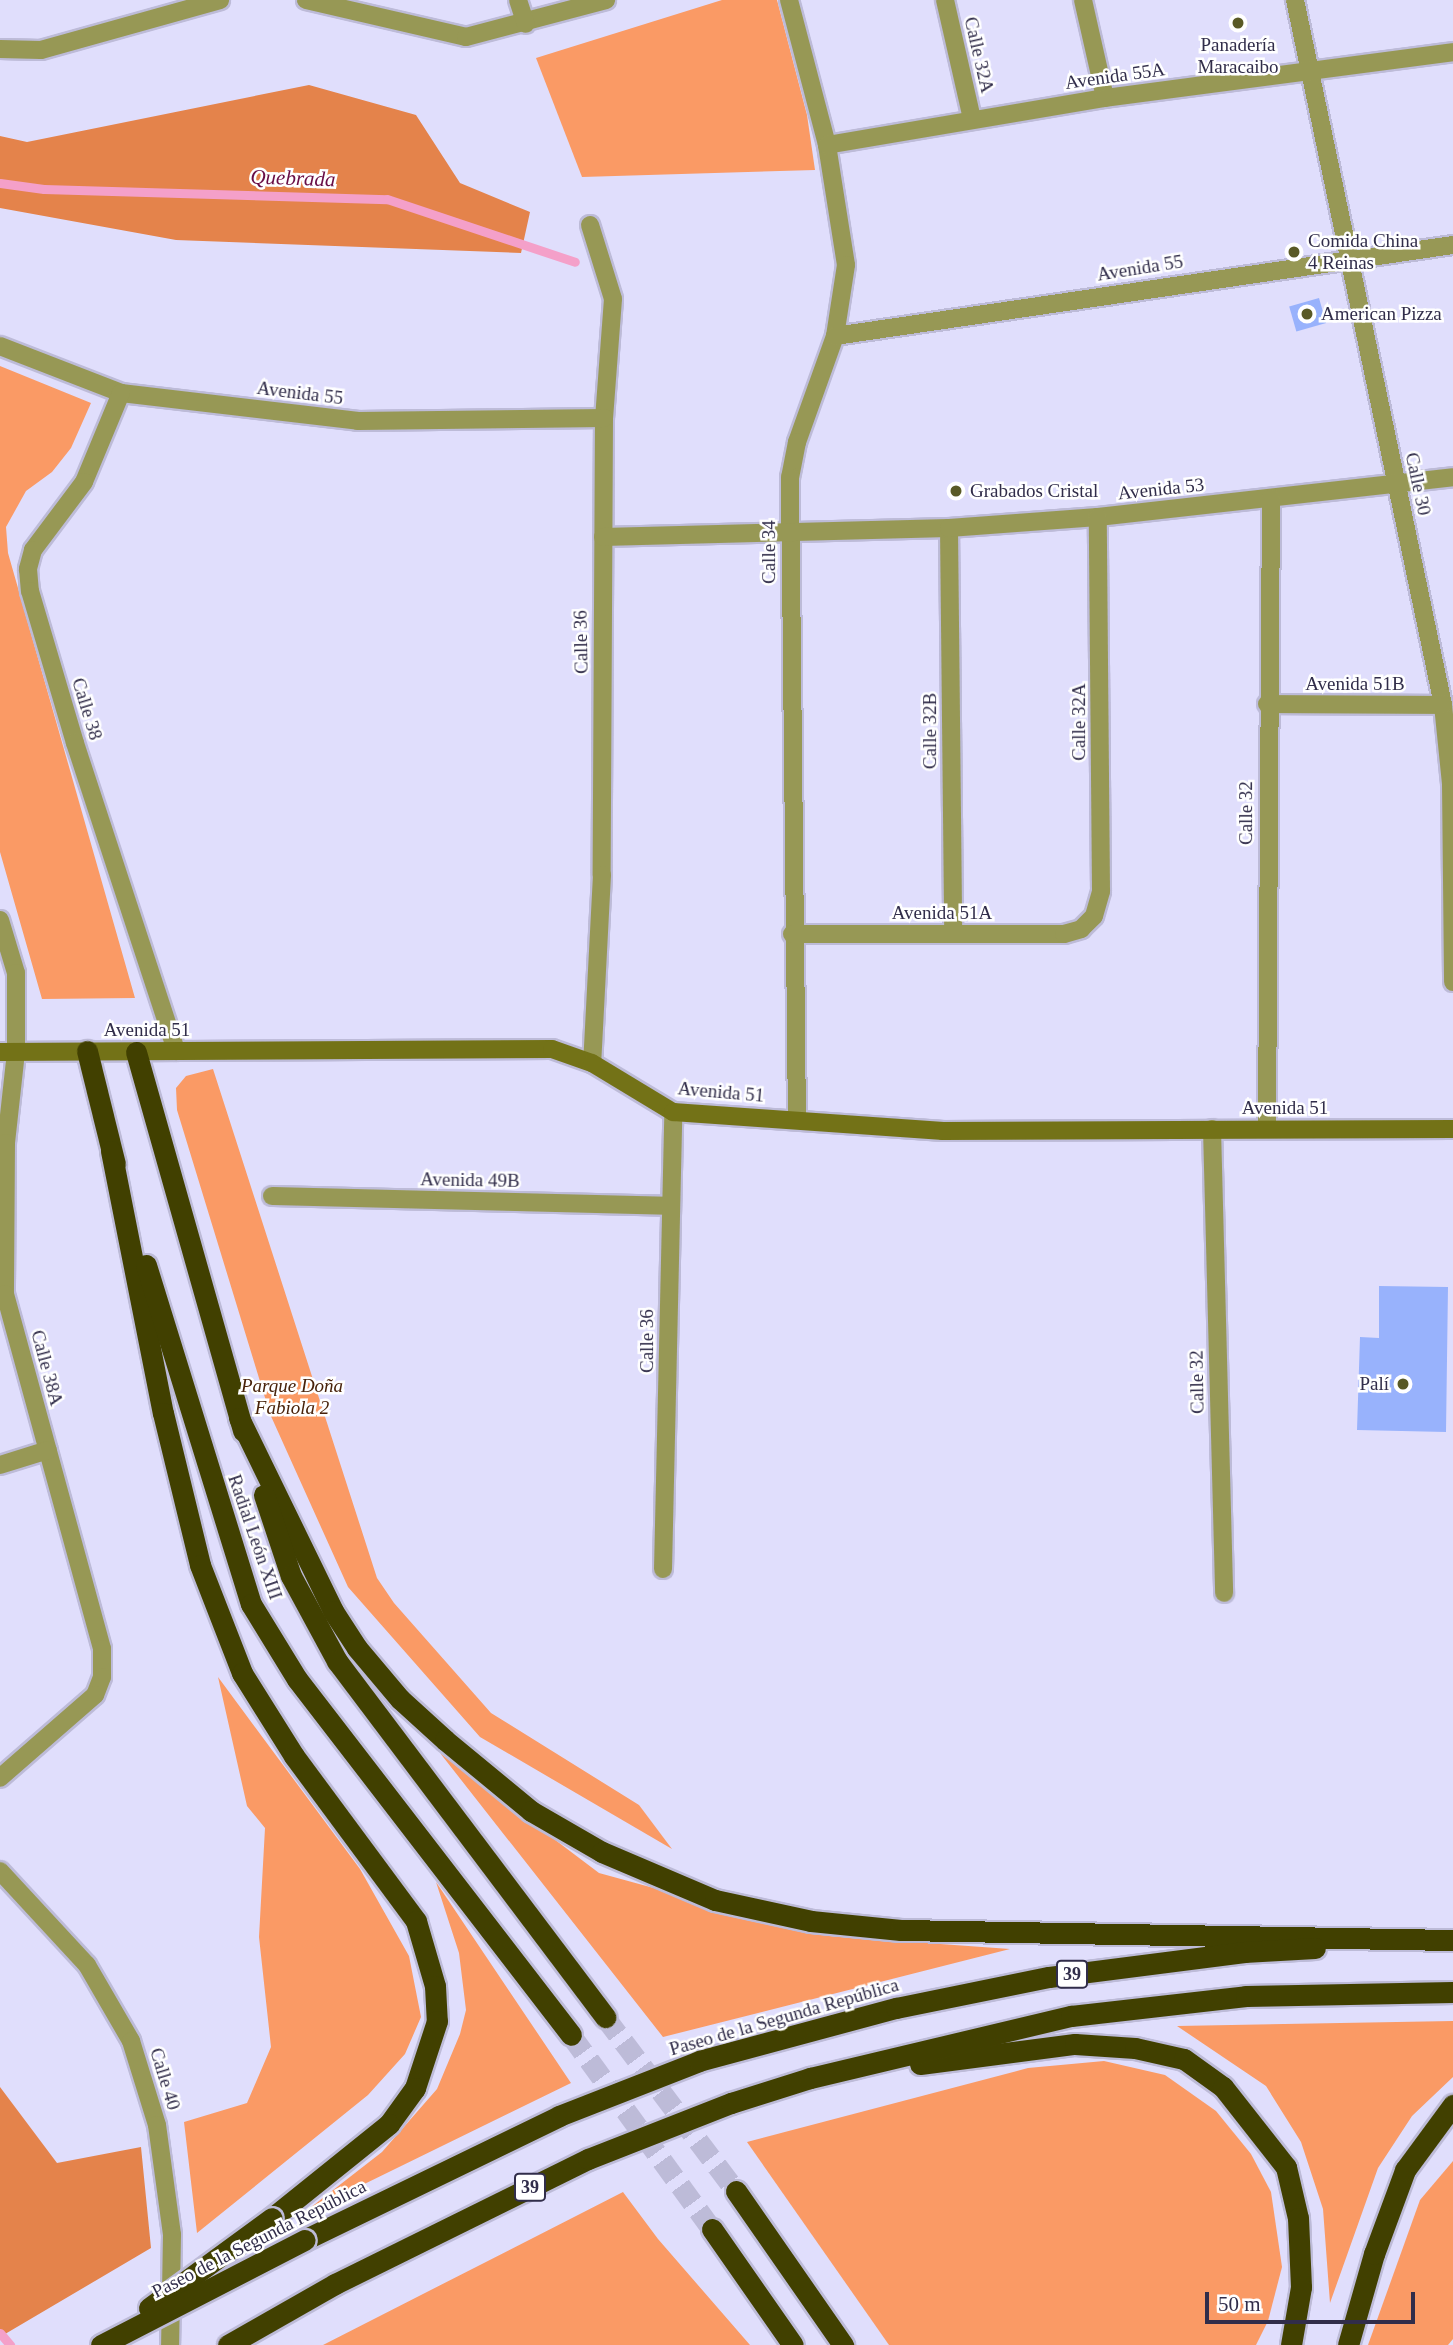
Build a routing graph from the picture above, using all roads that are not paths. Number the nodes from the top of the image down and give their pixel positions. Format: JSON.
{"nodes":[{"id":1,"x":220,"y":0,"type":"edge"},
{"id":2,"x":306,"y":0,"type":"edge"},
{"id":3,"x":518,"y":0,"type":"edge"},
{"id":4,"x":606,"y":0,"type":"edge"},
{"id":5,"x":789,"y":0,"type":"edge"},
{"id":6,"x":945,"y":0,"type":"edge"},
{"id":7,"x":1083,"y":0,"type":"edge"},
{"id":8,"x":1295,"y":0,"type":"edge"},
{"id":9,"x":336,"y":3,"type":"edge"},
{"id":10,"x":154,"y":8,"type":"edge"},
{"id":11,"x":526,"y":24,"type":"junction"},
{"id":12,"x":0,"y":49,"type":"edge"},
{"id":13,"x":1453,"y":52,"type":"edge"},
{"id":14,"x":1310,"y":70,"type":"junction"},
{"id":15,"x":1105,"y":98,"type":"junction"},
{"id":16,"x":972,"y":119,"type":"junction"},
{"id":17,"x":827,"y":145,"type":"junction"},
{"id":18,"x":590,"y":225,"type":"dead end"},
{"id":19,"x":1453,"y":245,"type":"edge"},
{"id":20,"x":1348,"y":258,"type":"junction"},
{"id":21,"x":835,"y":336,"type":"junction"},
{"id":22,"x":0,"y":346,"type":"edge"},
{"id":23,"x":121,"y":393,"type":"junction"},
{"id":24,"x":604,"y":418,"type":"junction"},
{"id":25,"x":1453,"y":477,"type":"edge"},
{"id":26,"x":1396,"y":485,"type":"junction"},
{"id":27,"x":1270,"y":498,"type":"junction"},
{"id":28,"x":1098,"y":517,"type":"junction"},
{"id":29,"x":950,"y":528,"type":"junction"},
{"id":30,"x":789,"y":533,"type":"junction"},
{"id":31,"x":603,"y":537,"type":"junction"},
{"id":32,"x":1267,"y":704,"type":"junction"},
{"id":33,"x":1443,"y":705,"type":"junction"},
{"id":34,"x":0,"y":920,"type":"edge"},
{"id":35,"x":1089,"y":922,"type":"joint"},
{"id":36,"x":1452,"y":930,"type":"edge"},
{"id":37,"x":953,"y":933,"type":"junction"},
{"id":38,"x":792,"y":934,"type":"junction"},
{"id":39,"x":1453,"y":982,"type":"edge"},
{"id":40,"x":86,"y":1051,"type":"junction"},
{"id":41,"x":176,"y":1051,"type":"junction"},
{"id":42,"x":8,"y":1052,"type":"edge"},
{"id":43,"x":136,"y":1052,"type":"junction"},
{"id":44,"x":592,"y":1063,"type":"junction"},
{"id":45,"x":673,"y":1112,"type":"junction"},
{"id":46,"x":797,"y":1119,"type":"junction"},
{"id":47,"x":1212,"y":1129,"type":"junction"},
{"id":48,"x":1268,"y":1129,"type":"junction"},
{"id":49,"x":1453,"y":1129,"type":"edge"},
{"id":50,"x":111,"y":1151,"type":"junction"},
{"id":51,"x":272,"y":1196,"type":"dead end"},
{"id":52,"x":668,"y":1206,"type":"junction"},
{"id":53,"x":239,"y":1418,"type":"junction"},
{"id":54,"x":48,"y":1450,"type":"junction"},
{"id":55,"x":0,"y":1465,"type":"edge"},
{"id":56,"x":663,"y":1569,"type":"dead end"},
{"id":57,"x":1224,"y":1593,"type":"dead end"},
{"id":58,"x":0,"y":1778,"type":"edge"},
{"id":59,"x":0,"y":1871,"type":"edge"},
{"id":60,"x":1453,"y":1941,"type":"edge"},
{"id":61,"x":1453,"y":1992,"type":"edge"},
{"id":62,"x":605,"y":2017,"type":"tunnel mouth"},
{"id":63,"x":571,"y":2035,"type":"tunnel mouth"},
{"id":64,"x":810,"y":2078,"type":"junction"},
{"id":65,"x":1453,"y":2105,"type":"edge"},
{"id":66,"x":736,"y":2191,"type":"tunnel mouth"},
{"id":67,"x":712,"y":2229,"type":"tunnel mouth"},
{"id":68,"x":102,"y":2344,"type":"edge"},
{"id":69,"x":170,"y":2345,"type":"edge"},
{"id":70,"x":228,"y":2345,"type":"edge"},
{"id":71,"x":793,"y":2345,"type":"edge"},
{"id":72,"x":843,"y":2345,"type":"edge"},
{"id":73,"x":1291,"y":2345,"type":"edge"},
{"id":74,"x":1348,"y":2345,"type":"edge"}],
"edges":[{"from":1,"to":10,"type":"street"},
{"from":2,"to":9,"type":"street"},
{"from":3,"to":11,"type":"street"},
{"from":4,"to":11,"type":"street"},
{"from":5,"to":17,"type":"street","name":"Calle 34"},
{"from":6,"to":16,"type":"street","name":"Calle 32A"},
{"from":7,"to":15,"type":"street"},
{"from":8,"to":14,"type":"street","name":"Calle 30"},
{"from":9,"to":11,"type":"street"},
{"from":10,"to":12,"type":"street"},
{"from":13,"to":14,"type":"street","name":"Avenida 55A"},
{"from":14,"to":15,"type":"street","name":"Avenida 55A"},
{"from":14,"to":20,"type":"street","name":"Calle 30"},
{"from":15,"to":16,"type":"street","name":"Avenida 55A"},
{"from":16,"to":17,"type":"street","name":"Avenida 55A"},
{"from":17,"to":21,"type":"street","name":"Calle 34"},
{"from":18,"to":24,"type":"street","name":"Calle 36"},
{"from":19,"to":20,"type":"street","name":"Avenida 55"},
{"from":20,"to":21,"type":"street","name":"Avenida 55"},
{"from":20,"to":26,"type":"street","name":"Calle 30"},
{"from":21,"to":30,"type":"street","name":"Calle 34"},
{"from":22,"to":23,"type":"street","name":"Avenida 55"},
{"from":23,"to":24,"type":"street","name":"Avenida 55"},
{"from":23,"to":41,"type":"street","name":"Calle 38"},
{"from":24,"to":31,"type":"street","name":"Calle 36"},
{"from":25,"to":26,"type":"street","name":"Avenida 53"},
{"from":26,"to":27,"type":"street","name":"Avenida 53"},
{"from":26,"to":33,"type":"street","name":"Calle 30"},
{"from":27,"to":28,"type":"street","name":"Avenida 53"},
{"from":27,"to":32,"type":"street","name":"Calle 32"},
{"from":28,"to":29,"type":"street","name":"Avenida 53"},
{"from":28,"to":35,"type":"street","name":"Calle 32A"},
{"from":29,"to":30,"type":"street","name":"Avenida 53"},
{"from":29,"to":37,"type":"street","name":"Calle 32B"},
{"from":30,"to":31,"type":"street","name":"Avenida 53"},
{"from":30,"to":38,"type":"street","name":"Calle 34"},
{"from":31,"to":44,"type":"street","name":"Calle 36"},
{"from":32,"to":33,"type":"street","name":"Avenida 51B"},
{"from":32,"to":48,"type":"street","name":"Calle 32"},
{"from":33,"to":36,"type":"street","name":"Calle 30"},
{"from":34,"to":42,"type":"street","name":"Calle 38A"},
{"from":35,"to":37,"type":"street","name":"Avenida 51A"},
{"from":36,"to":39,"type":"street","name":"Calle 30"},
{"from":37,"to":38,"type":"street","name":"Avenida 51A"},
{"from":38,"to":46,"type":"street","name":"Calle 34"},
{"from":40,"to":42,"type":"street","name":"Avenida 51"},
{"from":40,"to":43,"type":"street","name":"Avenida 51"},
{"from":40,"to":50,"type":"highway","name":"Radial León XIII"},
{"from":41,"to":43,"type":"street","name":"Avenida 51"},
{"from":41,"to":44,"type":"street","name":"Avenida 51"},
{"from":42,"to":54,"type":"street","name":"Calle 38A"},
{"from":43,"to":53,"type":"highway","name":"Radial León XIII"},
{"from":44,"to":45,"type":"street","name":"Avenida 51"},
{"from":45,"to":46,"type":"street","name":"Avenida 51"},
{"from":45,"to":52,"type":"street","name":"Calle 36"},
{"from":46,"to":47,"type":"street","name":"Avenida 51"},
{"from":47,"to":48,"type":"street","name":"Avenida 51"},
{"from":47,"to":57,"type":"street","name":"Calle 32"},
{"from":48,"to":49,"type":"street","name":"Avenida 51"},
{"from":50,"to":63,"type":"highway","name":"Radial León XIII"},
{"from":50,"to":68,"type":"highway","bridge":true},
{"from":51,"to":52,"type":"street","name":"Avenida 49B"},
{"from":52,"to":56,"type":"street","name":"Calle 36"},
{"from":53,"to":60,"type":"highway"},
{"from":53,"to":62,"type":"highway","name":"Radial León XIII"},
{"from":54,"to":55,"type":"street"},
{"from":54,"to":58,"type":"street","name":"Calle 38A"},
{"from":59,"to":69,"type":"street","name":"Calle 40"},
{"from":60,"to":68,"type":"highway","name":"Paseo de la Segunda República","number":"39","bridge":true},
{"from":61,"to":64,"type":"highway","number":"39"},
{"from":64,"to":70,"type":"highway","number":"39"},
{"from":64,"to":73,"type":"highway"},
{"from":65,"to":74,"type":"highway"},
{"from":66,"to":72,"type":"highway"},
{"from":67,"to":71,"type":"highway"}]}
